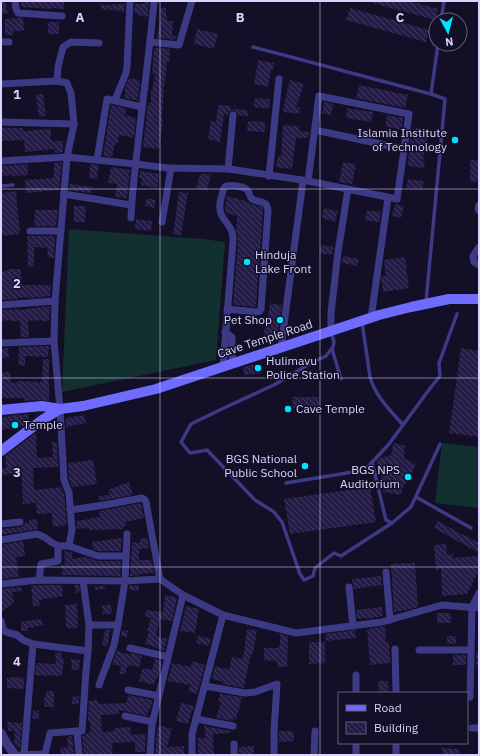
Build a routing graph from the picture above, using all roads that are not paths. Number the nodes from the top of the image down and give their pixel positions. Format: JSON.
{"nodes":[{"id":1,"x":15,"y":1,"type":"edge"},
{"id":2,"x":130,"y":1,"type":"edge"},
{"id":3,"x":154,"y":1,"type":"edge"},
{"id":4,"x":192,"y":1,"type":"edge"},
{"id":5,"x":444,"y":1,"type":"edge"},
{"id":6,"x":442,"y":12,"type":"edge"},
{"id":7,"x":62,"y":16,"type":"dead end"},
{"id":8,"x":1,"y":42,"type":"edge"},
{"id":9,"x":9,"y":42,"type":"dead end"},
{"id":10,"x":150,"y":42,"type":"junction"},
{"id":11,"x":99,"y":43,"type":"dead end"},
{"id":12,"x":253,"y":47,"type":"dead end"},
{"id":13,"x":437,"y":52,"type":"edge"},
{"id":14,"x":279,"y":79,"type":"dead end"},
{"id":15,"x":57,"y":81,"type":"junction"},
{"id":16,"x":1,"y":84,"type":"edge"},
{"id":17,"x":431,"y":94,"type":"junction"},
{"id":18,"x":115,"y":100,"type":"junction"},
{"id":19,"x":142,"y":107,"type":"junction"},
{"id":20,"x":233,"y":115,"type":"dead end"},
{"id":21,"x":1,"y":122,"type":"edge"},
{"id":22,"x":74,"y":124,"type":"junction"},
{"id":23,"x":315,"y":130,"type":"junction"},
{"id":24,"x":404,"y":149,"type":"junction"},
{"id":25,"x":67,"y":157,"type":"junction"},
{"id":26,"x":97,"y":160,"type":"junction"},
{"id":27,"x":1,"y":161,"type":"edge"},
{"id":28,"x":136,"y":164,"type":"junction"},
{"id":29,"x":171,"y":168,"type":"junction"},
{"id":30,"x":228,"y":169,"type":"junction"},
{"id":31,"x":269,"y":176,"type":"junction"},
{"id":32,"x":306,"y":181,"type":"junction"},
{"id":33,"x":13,"y":185,"type":"dead end"},
{"id":34,"x":1,"y":186,"type":"edge"},
{"id":35,"x":348,"y":190,"type":"junction"},
{"id":36,"x":64,"y":194,"type":"junction"},
{"id":37,"x":388,"y":198,"type":"junction"},
{"id":38,"x":131,"y":204,"type":"junction"},
{"id":39,"x":479,"y":205,"type":"edge"},
{"id":40,"x":479,"y":211,"type":"edge"},
{"id":41,"x":131,"y":218,"type":"dead end"},
{"id":42,"x":162,"y":222,"type":"dead end"},
{"id":43,"x":30,"y":231,"type":"dead end"},
{"id":44,"x":61,"y":231,"type":"junction"},
{"id":45,"x":479,"y":247,"type":"edge"},
{"id":46,"x":479,"y":266,"type":"edge"},
{"id":47,"x":479,"y":299,"type":"edge"},
{"id":48,"x":56,"y":301,"type":"junction"},
{"id":49,"x":426,"y":304,"type":"junction"},
{"id":50,"x":1,"y":305,"type":"edge"},
{"id":51,"x":227,"y":309,"type":"junction"},
{"id":52,"x":457,"y":314,"type":"dead end"},
{"id":53,"x":366,"y":319,"type":"junction"},
{"id":54,"x":331,"y":331,"type":"junction"},
{"id":55,"x":54,"y":342,"type":"junction"},
{"id":56,"x":1,"y":343,"type":"edge"},
{"id":57,"x":281,"y":347,"type":"junction"},
{"id":58,"x":332,"y":349,"type":"junction"},
{"id":59,"x":228,"y":365,"type":"junction"},
{"id":60,"x":341,"y":379,"type":"dead end"},
{"id":61,"x":1,"y":410,"type":"edge"},
{"id":62,"x":60,"y":410,"type":"junction"},
{"id":63,"x":403,"y":425,"type":"junction"},
{"id":64,"x":440,"y":444,"type":"dead end"},
{"id":65,"x":1,"y":451,"type":"edge"},
{"id":66,"x":372,"y":462,"type":"junction"},
{"id":67,"x":286,"y":483,"type":"dead end"},
{"id":68,"x":416,"y":497,"type":"junction"},
{"id":69,"x":70,"y":510,"type":"junction"},
{"id":70,"x":20,"y":522,"type":"dead end"},
{"id":71,"x":392,"y":523,"type":"junction"},
{"id":72,"x":1,"y":524,"type":"edge"},
{"id":73,"x":471,"y":528,"type":"dead end"},
{"id":74,"x":127,"y":534,"type":"dead end"},
{"id":75,"x":1,"y":540,"type":"edge"},
{"id":76,"x":58,"y":546,"type":"junction"},
{"id":77,"x":69,"y":546,"type":"junction"},
{"id":78,"x":126,"y":556,"type":"junction"},
{"id":79,"x":386,"y":572,"type":"dead end"},
{"id":80,"x":160,"y":579,"type":"junction"},
{"id":81,"x":39,"y":580,"type":"junction"},
{"id":82,"x":83,"y":581,"type":"junction"},
{"id":83,"x":124,"y":581,"type":"junction"},
{"id":84,"x":1,"y":584,"type":"edge"},
{"id":85,"x":349,"y":587,"type":"dead end"},
{"id":86,"x":479,"y":593,"type":"edge"},
{"id":87,"x":183,"y":595,"type":"junction"},
{"id":88,"x":476,"y":607,"type":"edge"},
{"id":89,"x":223,"y":615,"type":"junction"},
{"id":90,"x":390,"y":620,"type":"junction"},
{"id":91,"x":1,"y":621,"type":"edge"},
{"id":92,"x":88,"y":625,"type":"junction"},
{"id":93,"x":118,"y":625,"type":"junction"},
{"id":94,"x":353,"y":626,"type":"junction"},
{"id":95,"x":34,"y":644,"type":"junction"},
{"id":96,"x":130,"y":648,"type":"dead end"},
{"id":97,"x":395,"y":649,"type":"dead end"},
{"id":98,"x":88,"y":650,"type":"junction"},
{"id":99,"x":419,"y":650,"type":"dead end"},
{"id":100,"x":471,"y":650,"type":"junction"},
{"id":101,"x":168,"y":657,"type":"junction"},
{"id":102,"x":356,"y":675,"type":"dead end"},
{"id":103,"x":99,"y":685,"type":"dead end"},
{"id":104,"x":205,"y":686,"type":"junction"},
{"id":105,"x":128,"y":690,"type":"dead end"},
{"id":106,"x":356,"y":692,"type":"edge"},
{"id":107,"x":396,"y":692,"type":"edge"},
{"id":108,"x":159,"y":696,"type":"junction"},
{"id":109,"x":470,"y":697,"type":"dead end"},
{"id":110,"x":125,"y":716,"type":"dead end"},
{"id":111,"x":196,"y":719,"type":"junction"},
{"id":112,"x":153,"y":722,"type":"junction"},
{"id":113,"x":233,"y":726,"type":"dead end"},
{"id":114,"x":77,"y":731,"type":"junction"},
{"id":115,"x":314,"y":731,"type":"dead end"},
{"id":116,"x":1,"y":733,"type":"edge"},
{"id":117,"x":4,"y":744,"type":"edge"},
{"id":118,"x":234,"y":744,"type":"dead end"},
{"id":119,"x":356,"y":744,"type":"edge"},
{"id":120,"x":396,"y":744,"type":"edge"},
{"id":121,"x":16,"y":755,"type":"edge"},
{"id":122,"x":20,"y":755,"type":"edge"},
{"id":123,"x":24,"y":755,"type":"edge"},
{"id":124,"x":79,"y":755,"type":"edge"},
{"id":125,"x":150,"y":755,"type":"edge"},
{"id":126,"x":192,"y":755,"type":"edge"},
{"id":127,"x":234,"y":755,"type":"edge"},
{"id":128,"x":274,"y":755,"type":"edge"},
{"id":129,"x":314,"y":755,"type":"edge"},
{"id":130,"x":356,"y":755,"type":"edge"},
{"id":131,"x":396,"y":755,"type":"edge"}],
"edges":[{"from":1,"to":7,"type":"street"},
{"from":2,"to":18,"type":"street"},
{"from":3,"to":10,"type":"street"},
{"from":4,"to":10,"type":"street"},
{"from":5,"to":6,"type":"lane"},
{"from":8,"to":9,"type":"street"},
{"from":10,"to":19,"type":"street"},
{"from":11,"to":15,"type":"street"},
{"from":12,"to":17,"type":"lane"},
{"from":13,"to":17,"type":"lane"},
{"from":14,"to":31,"type":"street"},
{"from":15,"to":16,"type":"street"},
{"from":15,"to":22,"type":"street"},
{"from":17,"to":49,"type":"lane"},
{"from":18,"to":19,"type":"street"},
{"from":18,"to":26,"type":"street"},
{"from":19,"to":28,"type":"street"},
{"from":20,"to":30,"type":"street"},
{"from":21,"to":22,"type":"street"},
{"from":22,"to":25,"type":"street"},
{"from":23,"to":24,"type":"street"},
{"from":23,"to":24,"type":"street"},
{"from":23,"to":32,"type":"street"},
{"from":24,"to":37,"type":"street"},
{"from":25,"to":26,"type":"street"},
{"from":25,"to":27,"type":"street"},
{"from":25,"to":36,"type":"street"},
{"from":26,"to":28,"type":"street"},
{"from":28,"to":29,"type":"street"},
{"from":28,"to":38,"type":"street"},
{"from":29,"to":30,"type":"street"},
{"from":29,"to":42,"type":"street"},
{"from":30,"to":31,"type":"street"},
{"from":31,"to":32,"type":"street"},
{"from":32,"to":35,"type":"street"},
{"from":32,"to":57,"type":"street"},
{"from":33,"to":34,"type":"lane"},
{"from":35,"to":37,"type":"street"},
{"from":35,"to":54,"type":"street"},
{"from":36,"to":38,"type":"street"},
{"from":36,"to":44,"type":"street"},
{"from":37,"to":53,"type":"street"},
{"from":38,"to":41,"type":"street"},
{"from":39,"to":40,"type":"street"},
{"from":43,"to":44,"type":"street"},
{"from":44,"to":48,"type":"street"},
{"from":45,"to":46,"type":"street"},
{"from":47,"to":49,"type":"main road","name":"Cave Temple Road"},
{"from":48,"to":50,"type":"street"},
{"from":48,"to":55,"type":"street"},
{"from":49,"to":53,"type":"main road","name":"Cave Temple Road"},
{"from":51,"to":51,"type":"street"},
{"from":51,"to":59,"type":"street"},
{"from":52,"to":63,"type":"lane"},
{"from":53,"to":54,"type":"main road","name":"Cave Temple Road"},
{"from":53,"to":63,"type":"lane"},
{"from":54,"to":57,"type":"main road","name":"Cave Temple Road"},
{"from":54,"to":58,"type":"lane"},
{"from":55,"to":56,"type":"street"},
{"from":55,"to":62,"type":"street"},
{"from":57,"to":59,"type":"main road","name":"Cave Temple Road"},
{"from":58,"to":60,"type":"lane"},
{"from":58,"to":71,"type":"lane"},
{"from":59,"to":62,"type":"main road","name":"Cave Temple Road"},
{"from":61,"to":62,"type":"main road","name":"Cave Temple Road"},
{"from":62,"to":65,"type":"main road","name":"Cave Temple Road"},
{"from":62,"to":69,"type":"street"},
{"from":63,"to":66,"type":"lane"},
{"from":64,"to":68,"type":"lane"},
{"from":66,"to":67,"type":"lane"},
{"from":66,"to":71,"type":"lane"},
{"from":68,"to":71,"type":"lane"},
{"from":68,"to":73,"type":"lane"},
{"from":69,"to":77,"type":"street"},
{"from":69,"to":80,"type":"street"},
{"from":70,"to":72,"type":"street"},
{"from":74,"to":78,"type":"street"},
{"from":75,"to":76,"type":"street"},
{"from":76,"to":77,"type":"street"},
{"from":76,"to":81,"type":"street"},
{"from":77,"to":78,"type":"street"},
{"from":78,"to":83,"type":"street"},
{"from":79,"to":90,"type":"street"},
{"from":80,"to":83,"type":"street"},
{"from":80,"to":87,"type":"street"},
{"from":81,"to":82,"type":"street"},
{"from":81,"to":84,"type":"street"},
{"from":82,"to":83,"type":"street"},
{"from":82,"to":92,"type":"street"},
{"from":83,"to":93,"type":"street"},
{"from":85,"to":94,"type":"street"},
{"from":86,"to":88,"type":"street"},
{"from":87,"to":89,"type":"street"},
{"from":87,"to":101,"type":"street"},
{"from":88,"to":90,"type":"street"},
{"from":88,"to":100,"type":"street"},
{"from":89,"to":94,"type":"street"},
{"from":89,"to":104,"type":"street"},
{"from":90,"to":94,"type":"street"},
{"from":91,"to":95,"type":"street"},
{"from":92,"to":93,"type":"street"},
{"from":92,"to":98,"type":"street"},
{"from":93,"to":103,"type":"street"},
{"from":95,"to":98,"type":"street"},
{"from":95,"to":123,"type":"street"},
{"from":96,"to":101,"type":"street"},
{"from":97,"to":107,"type":"street"},
{"from":98,"to":114,"type":"street"},
{"from":99,"to":100,"type":"street"},
{"from":100,"to":109,"type":"street"},
{"from":101,"to":108,"type":"street"},
{"from":102,"to":106,"type":"street"},
{"from":104,"to":111,"type":"street"},
{"from":104,"to":128,"type":"street"},
{"from":105,"to":108,"type":"street"},
{"from":108,"to":112,"type":"street"},
{"from":110,"to":112,"type":"street"},
{"from":111,"to":113,"type":"street"},
{"from":111,"to":126,"type":"street"},
{"from":112,"to":125,"type":"street"},
{"from":114,"to":123,"type":"street"},
{"from":114,"to":124,"type":"street"},
{"from":115,"to":129,"type":"street"},
{"from":116,"to":117,"type":"street"},
{"from":117,"to":121,"type":"street"},
{"from":118,"to":127,"type":"street"},
{"from":119,"to":130,"type":"street"},
{"from":120,"to":131,"type":"street"},
{"from":122,"to":123,"type":"street"}]}
